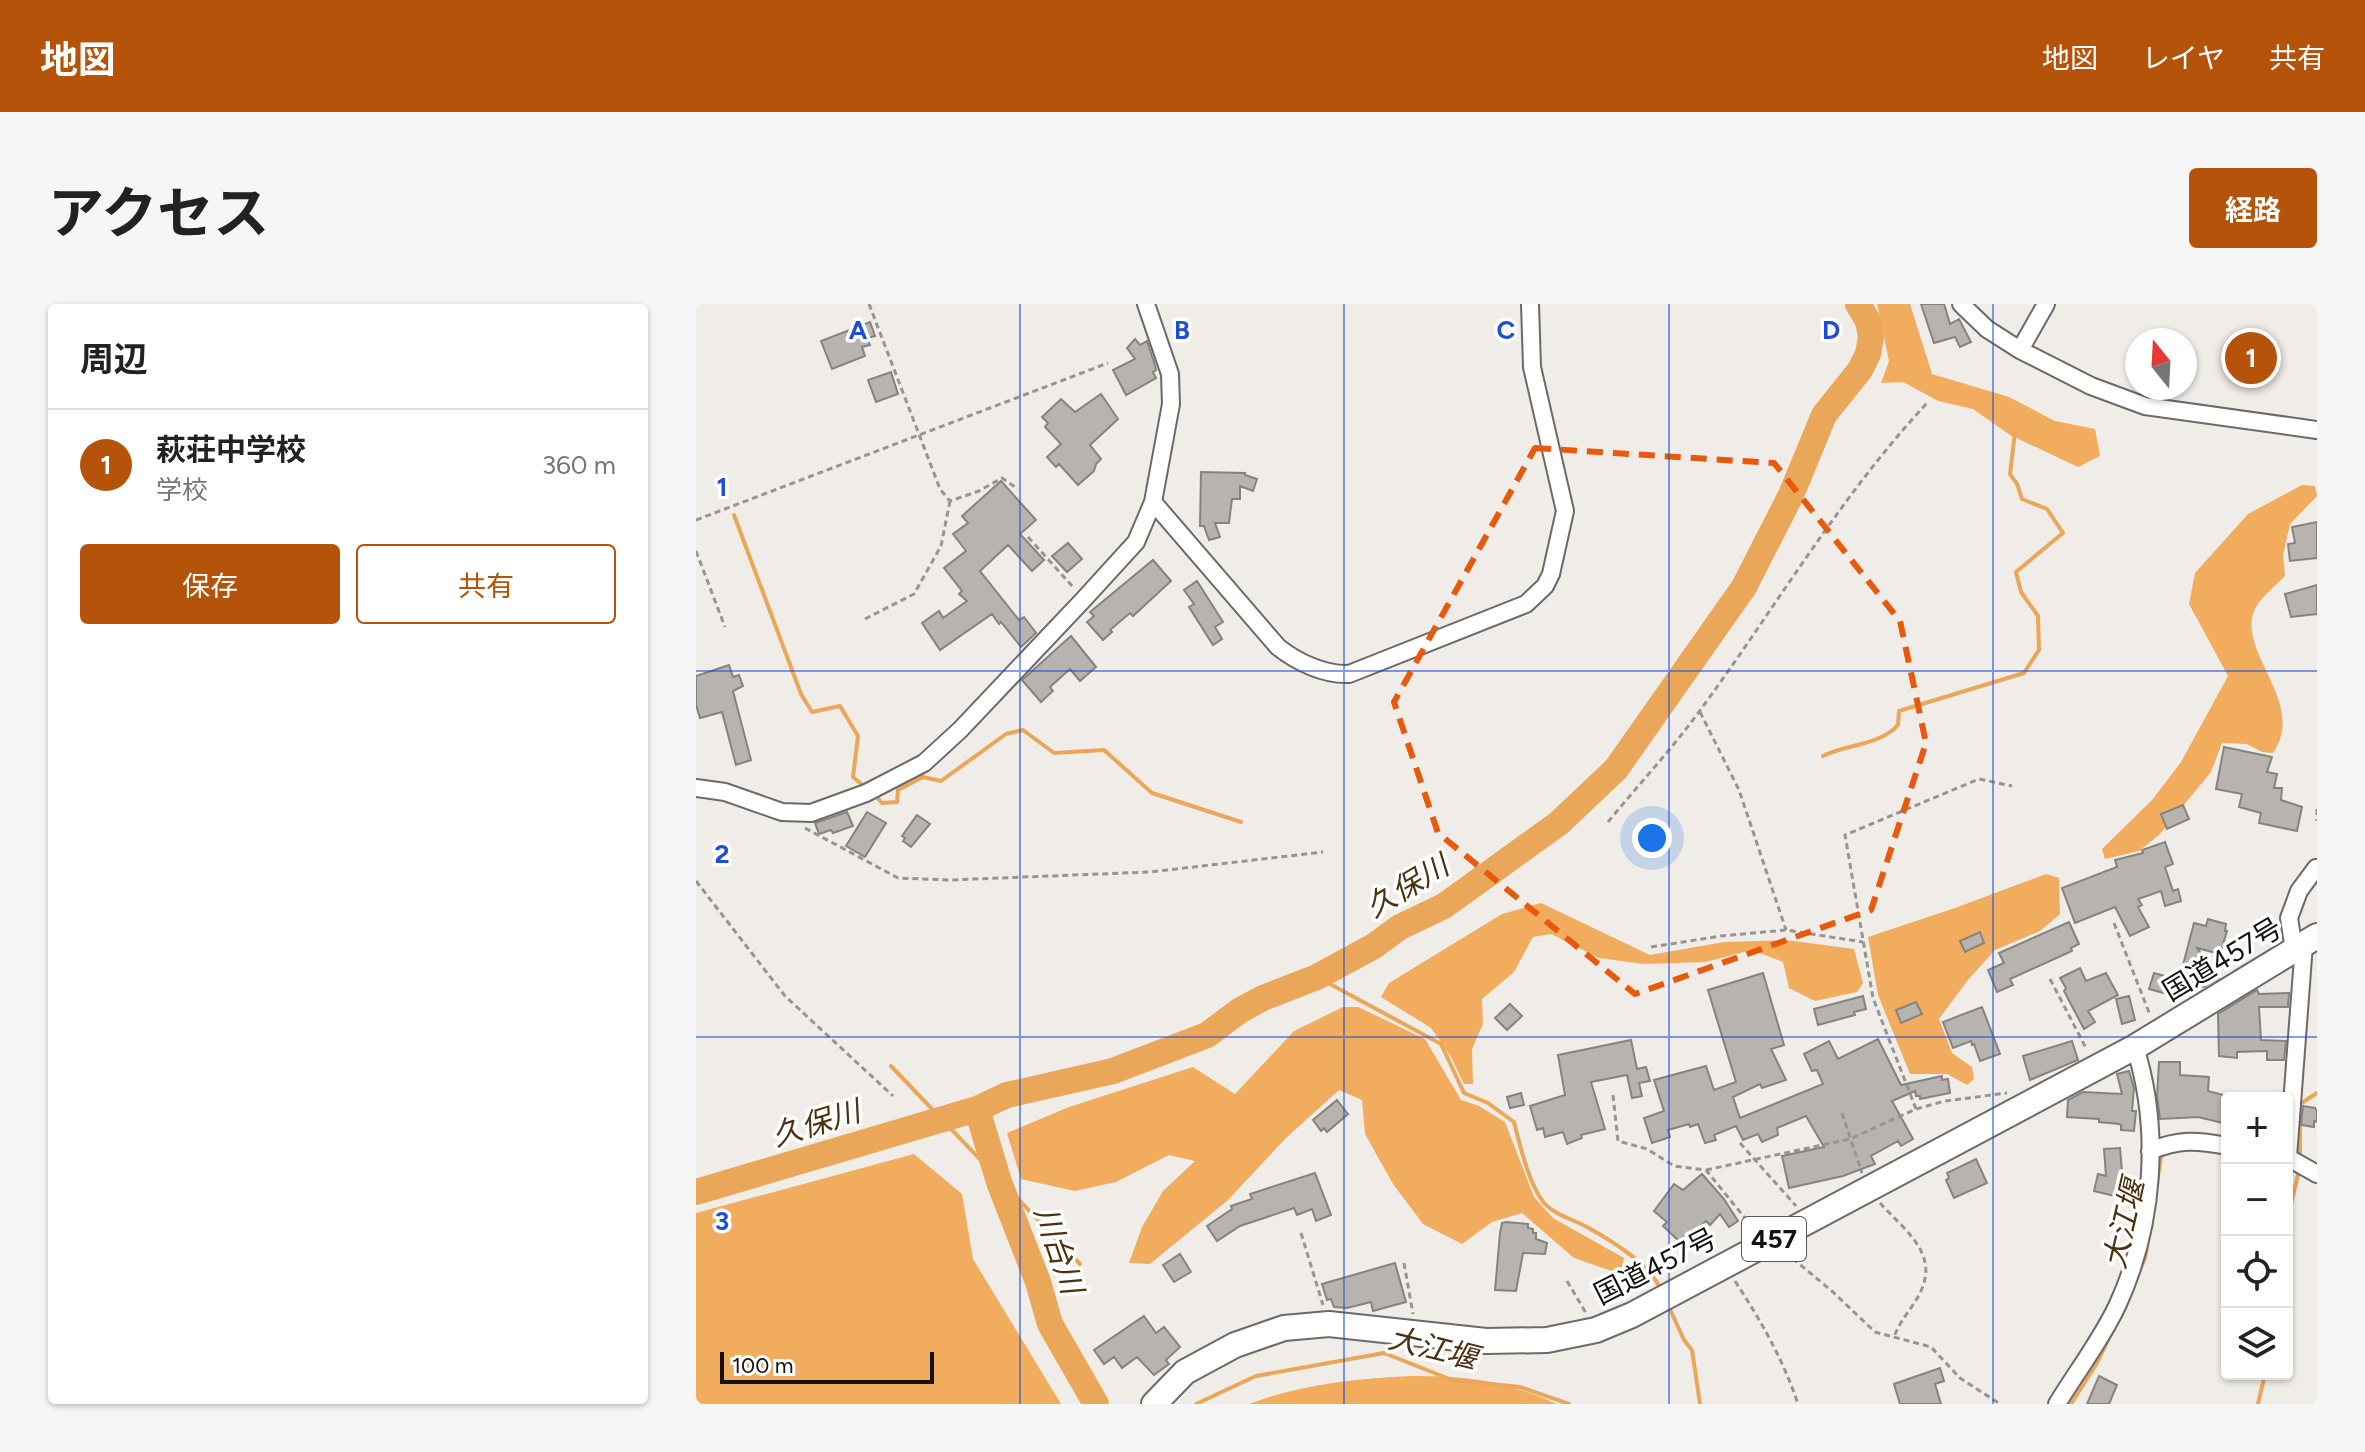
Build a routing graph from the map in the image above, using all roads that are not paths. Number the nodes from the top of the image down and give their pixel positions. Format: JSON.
{"nodes":[{"id":1,"x":1146,"y":304,"type":"edge"},
{"id":2,"x":1530,"y":304,"type":"edge"},
{"id":3,"x":1961,"y":304,"type":"edge"},
{"id":4,"x":2046,"y":304,"type":"edge"},
{"id":5,"x":2020,"y":350,"type":"junction"},
{"id":6,"x":2317,"y":430,"type":"edge"},
{"id":7,"x":1153,"y":502,"type":"junction"},
{"id":8,"x":696,"y":788,"type":"edge"},
{"id":9,"x":2316,"y":868,"type":"edge"},
{"id":10,"x":2305,"y":943,"type":"edge"},
{"id":11,"x":2135,"y":1047,"type":"junction"},
{"id":12,"x":2293,"y":1094,"type":"edge"},
{"id":13,"x":2221,"y":1145,"type":"edge"},
{"id":14,"x":2150,"y":1151,"type":"junction"},
{"id":15,"x":2293,"y":1160,"type":"edge"},
{"id":16,"x":2317,"y":1174,"type":"edge"},
{"id":17,"x":1154,"y":1404,"type":"edge"},
{"id":18,"x":2057,"y":1404,"type":"edge"}],
"edges":[{"from":1,"to":7,"type":"street"},
{"from":2,"to":7,"type":"street"},
{"from":3,"to":5,"type":"street"},
{"from":4,"to":5,"type":"street"},
{"from":5,"to":6,"type":"street"},
{"from":7,"to":8,"type":"street"},
{"from":9,"to":10,"type":"street"},
{"from":10,"to":11,"type":"highway","name":"国道457号","number":"457"},
{"from":10,"to":12,"type":"street"},
{"from":11,"to":14,"type":"street"},
{"from":11,"to":17,"type":"highway","name":"国道457号","number":"457"},
{"from":13,"to":14,"type":"street"},
{"from":14,"to":18,"type":"street"},
{"from":15,"to":16,"type":"street"}]}
